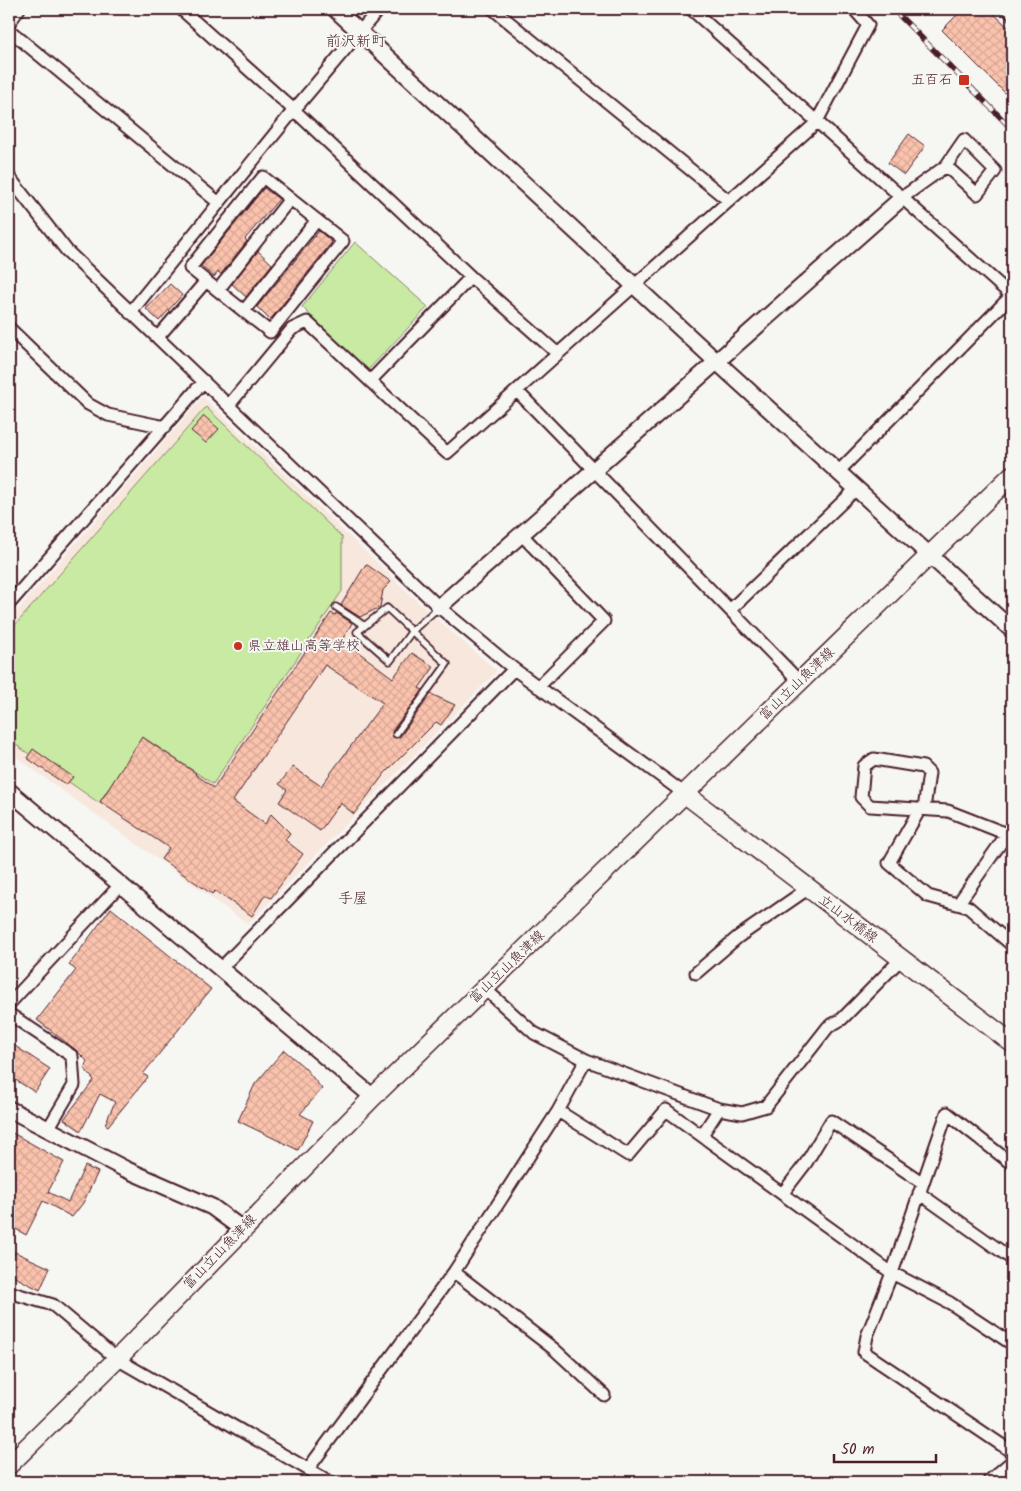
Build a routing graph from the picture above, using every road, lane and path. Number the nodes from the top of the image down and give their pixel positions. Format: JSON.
{"nodes":[{"id":1,"x":19,"y":9,"type":"edge"},
{"id":2,"x":182,"y":9,"type":"edge"},
{"id":3,"x":335,"y":9,"type":"edge"},
{"id":4,"x":379,"y":9,"type":"edge"},
{"id":5,"x":493,"y":9,"type":"edge"},
{"id":6,"x":691,"y":9,"type":"edge"},
{"id":7,"x":854,"y":9,"type":"edge"},
{"id":8,"x":1004,"y":9,"type":"edge"},
{"id":9,"x":1012,"y":18,"type":"edge"},
{"id":10,"x":9,"y":23,"type":"edge"},
{"id":11,"x":9,"y":30,"type":"edge"},
{"id":12,"x":360,"y":32,"type":"junction"},
{"id":13,"x":294,"y":110,"type":"junction"},
{"id":14,"x":816,"y":122,"type":"junction"},
{"id":15,"x":946,"y":166,"type":"junction"},
{"id":16,"x":9,"y":177,"type":"edge"},
{"id":17,"x":903,"y":197,"type":"junction"},
{"id":18,"x":290,"y":199,"type":"junction"},
{"id":19,"x":729,"y":201,"type":"junction"},
{"id":20,"x":219,"y":203,"type":"junction"},
{"id":21,"x":317,"y":220,"type":"junction"},
{"id":22,"x":471,"y":277,"type":"junction"},
{"id":23,"x":206,"y":281,"type":"junction"},
{"id":24,"x":635,"y":285,"type":"junction"},
{"id":25,"x":218,"y":290,"type":"junction"},
{"id":26,"x":1012,"y":296,"type":"edge"},
{"id":27,"x":244,"y":311,"type":"junction"},
{"id":28,"x":130,"y":313,"type":"junction"},
{"id":29,"x":9,"y":328,"type":"edge"},
{"id":30,"x":158,"y":337,"type":"junction"},
{"id":31,"x":557,"y":353,"type":"junction"},
{"id":32,"x":717,"y":362,"type":"junction"},
{"id":33,"x":204,"y":381,"type":"junction"},
{"id":34,"x":370,"y":381,"type":"junction"},
{"id":35,"x":518,"y":391,"type":"junction"},
{"id":36,"x":229,"y":405,"type":"junction"},
{"id":37,"x":165,"y":427,"type":"junction"},
{"id":38,"x":595,"y":471,"type":"junction"},
{"id":39,"x":839,"y":471,"type":"junction"},
{"id":40,"x":1012,"y":475,"type":"edge"},
{"id":41,"x":857,"y":488,"type":"junction"},
{"id":42,"x":521,"y":534,"type":"junction"},
{"id":43,"x":929,"y":555,"type":"junction"},
{"id":44,"x":9,"y":604,"type":"edge"},
{"id":45,"x":336,"y":607,"type":"dead end"},
{"id":46,"x":439,"y":608,"type":"junction"},
{"id":47,"x":730,"y":610,"type":"junction"},
{"id":48,"x":365,"y":626,"type":"junction"},
{"id":49,"x":1012,"y":630,"type":"edge"},
{"id":50,"x":412,"y":631,"type":"junction"},
{"id":51,"x":514,"y":669,"type":"junction"},
{"id":52,"x":799,"y":681,"type":"junction"},
{"id":53,"x":538,"y":687,"type":"junction"},
{"id":54,"x":396,"y":734,"type":"dead end"},
{"id":55,"x":9,"y":791,"type":"edge"},
{"id":56,"x":685,"y":794,"type":"junction"},
{"id":57,"x":922,"y":809,"type":"junction"},
{"id":58,"x":1010,"y":836,"type":"edge"},
{"id":59,"x":121,"y":884,"type":"junction"},
{"id":60,"x":809,"y":888,"type":"junction"},
{"id":61,"x":958,"y":904,"type":"junction"},
{"id":62,"x":1012,"y":945,"type":"edge"},
{"id":63,"x":901,"y":959,"type":"junction"},
{"id":64,"x":220,"y":969,"type":"junction"},
{"id":65,"x":696,"y":973,"type":"dead end"},
{"id":66,"x":484,"y":988,"type":"junction"},
{"id":67,"x":9,"y":1004,"type":"edge"},
{"id":68,"x":9,"y":1014,"type":"edge"},
{"id":69,"x":1012,"y":1043,"type":"edge"},
{"id":70,"x":586,"y":1060,"type":"junction"},
{"id":71,"x":373,"y":1097,"type":"junction"},
{"id":72,"x":9,"y":1109,"type":"edge"},
{"id":73,"x":719,"y":1109,"type":"junction"},
{"id":74,"x":558,"y":1111,"type":"junction"},
{"id":75,"x":48,"y":1130,"type":"junction"},
{"id":76,"x":702,"y":1135,"type":"junction"},
{"id":77,"x":1012,"y":1164,"type":"edge"},
{"id":78,"x":921,"y":1188,"type":"junction"},
{"id":79,"x":783,"y":1193,"type":"junction"},
{"id":80,"x":242,"y":1229,"type":"junction"},
{"id":81,"x":1012,"y":1259,"type":"edge"},
{"id":82,"x":454,"y":1272,"type":"junction"},
{"id":83,"x":892,"y":1273,"type":"junction"},
{"id":84,"x":9,"y":1292,"type":"edge"},
{"id":85,"x":1012,"y":1344,"type":"edge"},
{"id":86,"x":117,"y":1358,"type":"junction"},
{"id":87,"x":604,"y":1395,"type":"dead end"},
{"id":88,"x":1012,"y":1452,"type":"edge"},
{"id":89,"x":1012,"y":1464,"type":"edge"},
{"id":90,"x":9,"y":1465,"type":"edge"},
{"id":91,"x":308,"y":1469,"type":"junction"},
{"id":92,"x":330,"y":1482,"type":"edge"},
{"id":93,"x":991,"y":1482,"type":"edge"}],
"edges":[{"from":1,"to":10,"type":"street"},
{"from":2,"to":13,"type":"street"},
{"from":3,"to":12,"type":"street"},
{"from":4,"to":12,"type":"street"},
{"from":5,"to":19,"type":"street"},
{"from":6,"to":14,"type":"street"},
{"from":7,"to":14,"type":"street"},
{"from":8,"to":9,"type":"lane"},
{"from":11,"to":20,"type":"street"},
{"from":12,"to":13,"type":"street"},
{"from":12,"to":24,"type":"street"},
{"from":13,"to":20,"type":"street"},
{"from":13,"to":22,"type":"street"},
{"from":14,"to":17,"type":"street"},
{"from":14,"to":19,"type":"street"},
{"from":15,"to":15,"type":"street"},
{"from":15,"to":17,"type":"street"},
{"from":16,"to":28,"type":"street"},
{"from":17,"to":26,"type":"street"},
{"from":17,"to":32,"type":"street"},
{"from":18,"to":21,"type":"street"},
{"from":18,"to":23,"type":"street"},
{"from":18,"to":25,"type":"street"},
{"from":19,"to":24,"type":"street"},
{"from":20,"to":28,"type":"street"},
{"from":21,"to":27,"type":"street"},
{"from":21,"to":27,"type":"street"},
{"from":22,"to":31,"type":"street"},
{"from":22,"to":34,"type":"street"},
{"from":23,"to":25,"type":"street"},
{"from":23,"to":30,"type":"street"},
{"from":24,"to":31,"type":"street"},
{"from":24,"to":32,"type":"street"},
{"from":25,"to":27,"type":"street"},
{"from":26,"to":39,"type":"street"},
{"from":28,"to":30,"type":"street"},
{"from":29,"to":37,"type":"street"},
{"from":30,"to":33,"type":"street"},
{"from":31,"to":35,"type":"street"},
{"from":32,"to":38,"type":"street"},
{"from":32,"to":39,"type":"street"},
{"from":33,"to":36,"type":"street"},
{"from":33,"to":37,"type":"street"},
{"from":34,"to":35,"type":"street"},
{"from":34,"to":36,"type":"street"},
{"from":35,"to":38,"type":"street"},
{"from":36,"to":46,"type":"street"},
{"from":37,"to":44,"type":"street"},
{"from":38,"to":42,"type":"street"},
{"from":38,"to":47,"type":"street"},
{"from":39,"to":41,"type":"street"},
{"from":40,"to":43,"type":"main road","name":"富山立山魚津線"},
{"from":41,"to":43,"type":"street"},
{"from":41,"to":47,"type":"street"},
{"from":42,"to":46,"type":"street"},
{"from":42,"to":53,"type":"street"},
{"from":43,"to":49,"type":"street"},
{"from":43,"to":52,"type":"main road","name":"富山立山魚津線"},
{"from":45,"to":48,"type":"lane"},
{"from":46,"to":50,"type":"lane"},
{"from":46,"to":51,"type":"street"},
{"from":47,"to":52,"type":"street"},
{"from":48,"to":50,"type":"lane"},
{"from":48,"to":50,"type":"lane"},
{"from":50,"to":54,"type":"lane"},
{"from":51,"to":53,"type":"street"},
{"from":51,"to":64,"type":"street"},
{"from":52,"to":56,"type":"main road","name":"富山立山魚津線"},
{"from":53,"to":56,"type":"street"},
{"from":55,"to":59,"type":"street"},
{"from":56,"to":60,"type":"main road","name":"立山水橋線"},
{"from":56,"to":66,"type":"main road","name":"富山立山魚津線"},
{"from":57,"to":57,"type":"street"},
{"from":57,"to":58,"type":"street"},
{"from":57,"to":61,"type":"street"},
{"from":58,"to":61,"type":"street"},
{"from":59,"to":64,"type":"street"},
{"from":59,"to":67,"type":"street"},
{"from":60,"to":63,"type":"main road","name":"立山水橋線"},
{"from":60,"to":65,"type":"street"},
{"from":61,"to":62,"type":"street"},
{"from":63,"to":69,"type":"main road","name":"立山水橋線"},
{"from":63,"to":73,"type":"street"},
{"from":64,"to":71,"type":"street"},
{"from":66,"to":70,"type":"street"},
{"from":66,"to":71,"type":"main road","name":"富山立山魚津線"},
{"from":68,"to":75,"type":"street"},
{"from":70,"to":73,"type":"street"},
{"from":70,"to":74,"type":"street"},
{"from":71,"to":80,"type":"main road","name":"富山立山魚津線"},
{"from":72,"to":75,"type":"street"},
{"from":73,"to":76,"type":"street"},
{"from":74,"to":76,"type":"street"},
{"from":74,"to":82,"type":"street"},
{"from":75,"to":80,"type":"street"},
{"from":76,"to":79,"type":"street"},
{"from":77,"to":78,"type":"street"},
{"from":78,"to":79,"type":"street"},
{"from":78,"to":81,"type":"street"},
{"from":78,"to":83,"type":"street"},
{"from":79,"to":83,"type":"street"},
{"from":80,"to":86,"type":"main road","name":"富山立山魚津線"},
{"from":82,"to":87,"type":"street"},
{"from":82,"to":91,"type":"street"},
{"from":83,"to":85,"type":"street"},
{"from":83,"to":88,"type":"street"},
{"from":84,"to":86,"type":"street"},
{"from":86,"to":90,"type":"main road","name":"富山立山魚津線"},
{"from":86,"to":91,"type":"street"},
{"from":89,"to":93,"type":"street"},
{"from":91,"to":92,"type":"street"}]}
